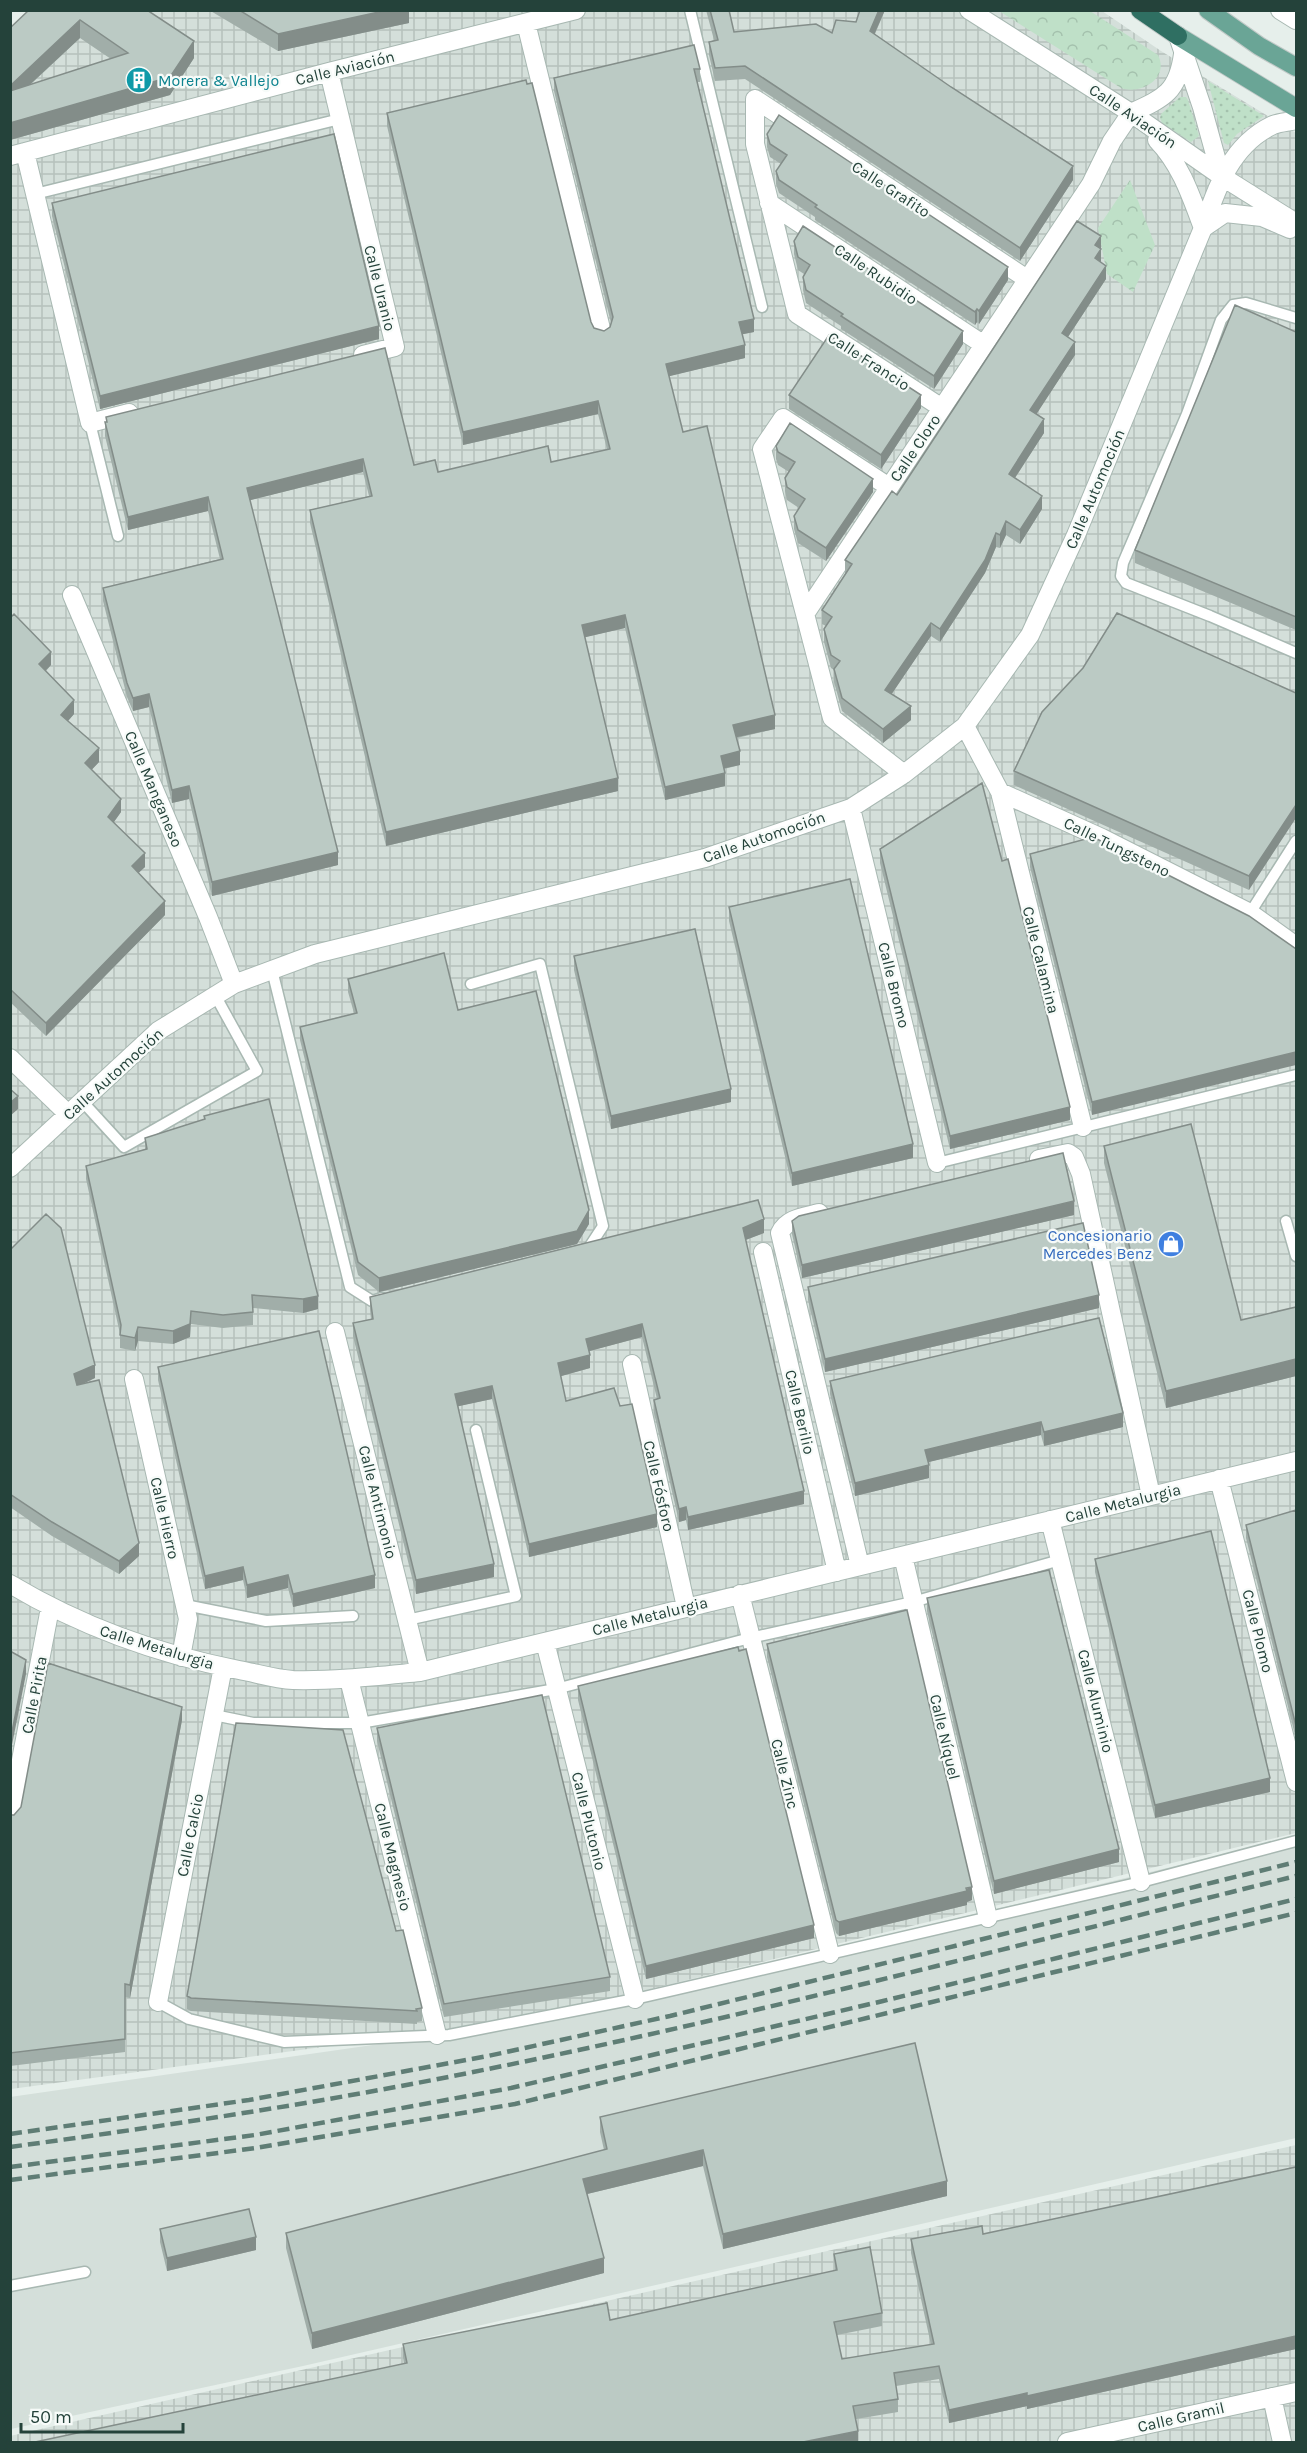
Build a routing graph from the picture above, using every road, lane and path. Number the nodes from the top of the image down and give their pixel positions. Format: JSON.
{"nodes":[{"id":1,"x":576,"y":10,"type":"edge"},
{"id":2,"x":690,"y":10,"type":"edge"},
{"id":3,"x":969,"y":10,"type":"edge"},
{"id":4,"x":1140,"y":10,"type":"edge"},
{"id":5,"x":1208,"y":10,"type":"edge"},
{"id":6,"x":526,"y":23,"type":"junction"},
{"id":7,"x":1180,"y":44,"type":"junction"},
{"id":8,"x":1296,"y":67,"type":"edge"},
{"id":9,"x":328,"y":72,"type":"junction"},
{"id":10,"x":1296,"y":108,"type":"edge"},
{"id":11,"x":1131,"y":113,"type":"junction"},
{"id":12,"x":340,"y":119,"type":"junction"},
{"id":13,"x":1296,"y":120,"type":"edge"},
{"id":14,"x":18,"y":154,"type":"edge"},
{"id":15,"x":1221,"y":176,"type":"junction"},
{"id":16,"x":35,"y":194,"type":"junction"},
{"id":17,"x":769,"y":203,"type":"junction"},
{"id":18,"x":1296,"y":223,"type":"edge"},
{"id":19,"x":1203,"y":228,"type":"junction"},
{"id":20,"x":1296,"y":231,"type":"edge"},
{"id":21,"x":1028,"y":279,"type":"junction"},
{"id":22,"x":762,"y":307,"type":"dead end"},
{"id":23,"x":1296,"y":318,"type":"edge"},
{"id":24,"x":602,"y":333,"type":"edge"},
{"id":25,"x":984,"y":345,"type":"junction"},
{"id":26,"x":350,"y":359,"type":"edge"},
{"id":27,"x":942,"y":408,"type":"junction"},
{"id":28,"x":146,"y":409,"type":"edge"},
{"id":29,"x":90,"y":423,"type":"junction"},
{"id":30,"x":889,"y":487,"type":"junction"},
{"id":31,"x":118,"y":536,"type":"dead end"},
{"id":32,"x":72,"y":595,"type":"dead end"},
{"id":33,"x":805,"y":614,"type":"junction"},
{"id":34,"x":1296,"y":653,"type":"edge"},
{"id":35,"x":965,"y":726,"type":"junction"},
{"id":36,"x":904,"y":774,"type":"junction"},
{"id":37,"x":999,"y":792,"type":"junction"},
{"id":38,"x":851,"y":808,"type":"junction"},
{"id":39,"x":1296,"y":842,"type":"edge"},
{"id":40,"x":1250,"y":913,"type":"junction"},
{"id":41,"x":1296,"y":946,"type":"edge"},
{"id":42,"x":272,"y":970,"type":"junction"},
{"id":43,"x":234,"y":984,"type":"junction"},
{"id":44,"x":471,"y":984,"type":"dead end"},
{"id":45,"x":216,"y":995,"type":"junction"},
{"id":46,"x":10,"y":1058,"type":"edge"},
{"id":47,"x":1296,"y":1075,"type":"edge"},
{"id":48,"x":82,"y":1101,"type":"junction"},
{"id":49,"x":68,"y":1114,"type":"junction"},
{"id":50,"x":1083,"y":1127,"type":"junction"},
{"id":51,"x":937,"y":1163,"type":"joint"},
{"id":52,"x":1017,"y":1165,"type":"edge"},
{"id":53,"x":10,"y":1168,"type":"edge"},
{"id":54,"x":838,"y":1209,"type":"edge"},
{"id":55,"x":1286,"y":1221,"type":"dead end"},
{"id":56,"x":1092,"y":1222,"type":"junction"},
{"id":57,"x":1069,"y":1227,"type":"edge"},
{"id":58,"x":577,"y":1251,"type":"edge"},
{"id":59,"x":763,"y":1252,"type":"dead end"},
{"id":60,"x":1296,"y":1256,"type":"edge"},
{"id":61,"x":815,"y":1287,"type":"edge"},
{"id":62,"x":792,"y":1292,"type":"junction"},
{"id":63,"x":395,"y":1295,"type":"edge"},
{"id":64,"x":335,"y":1332,"type":"dead end"},
{"id":65,"x":632,"y":1364,"type":"dead end"},
{"id":66,"x":134,"y":1379,"type":"dead end"},
{"id":67,"x":838,"y":1381,"type":"edge"},
{"id":68,"x":815,"y":1386,"type":"junction"},
{"id":69,"x":476,"y":1430,"type":"dead end"},
{"id":70,"x":1296,"y":1461,"type":"edge"},
{"id":71,"x":1219,"y":1479,"type":"junction"},
{"id":72,"x":1151,"y":1496,"type":"junction"},
{"id":73,"x":1050,"y":1520,"type":"junction"},
{"id":74,"x":903,"y":1556,"type":"junction"},
{"id":75,"x":1060,"y":1560,"type":"junction"},
{"id":76,"x":860,"y":1566,"type":"junction"},
{"id":77,"x":837,"y":1572,"type":"junction"},
{"id":78,"x":10,"y":1584,"type":"edge"},
{"id":79,"x":740,"y":1594,"type":"junction"},
{"id":80,"x":913,"y":1602,"type":"junction"},
{"id":81,"x":185,"y":1605,"type":"junction"},
{"id":82,"x":687,"y":1607,"type":"junction"},
{"id":83,"x":50,"y":1608,"type":"junction"},
{"id":84,"x":353,"y":1616,"type":"dead end"},
{"id":85,"x":407,"y":1620,"type":"junction"},
{"id":86,"x":750,"y":1638,"type":"junction"},
{"id":87,"x":545,"y":1642,"type":"junction"},
{"id":88,"x":181,"y":1657,"type":"junction"},
{"id":89,"x":223,"y":1667,"type":"junction"},
{"id":90,"x":420,"y":1672,"type":"junction"},
{"id":91,"x":349,"y":1678,"type":"junction"},
{"id":92,"x":556,"y":1689,"type":"junction"},
{"id":93,"x":214,"y":1715,"type":"junction"},
{"id":94,"x":360,"y":1723,"type":"junction"},
{"id":95,"x":1296,"y":1782,"type":"edge"},
{"id":96,"x":10,"y":1818,"type":"edge"},
{"id":97,"x":1296,"y":1841,"type":"edge"},
{"id":98,"x":1141,"y":1882,"type":"junction"},
{"id":99,"x":988,"y":1918,"type":"junction"},
{"id":100,"x":830,"y":1954,"type":"junction"},
{"id":101,"x":635,"y":1999,"type":"junction"},
{"id":102,"x":158,"y":2002,"type":"joint"},
{"id":103,"x":437,"y":2035,"type":"junction"},
{"id":104,"x":85,"y":2272,"type":"dead end"},
{"id":105,"x":10,"y":2286,"type":"edge"},
{"id":106,"x":1296,"y":2392,"type":"edge"},
{"id":107,"x":1272,"y":2397,"type":"junction"},
{"id":108,"x":1066,"y":2442,"type":"edge"},
{"id":109,"x":1282,"y":2442,"type":"edge"}],
"edges":[{"from":1,"to":6,"type":"street","name":"Calle Aviación"},
{"from":2,"to":22,"type":"lane"},
{"from":3,"to":11,"type":"street","name":"Calle Aviación"},
{"from":4,"to":7,"type":"highway"},
{"from":5,"to":8,"type":"main road"},
{"from":6,"to":9,"type":"street","name":"Calle Aviación"},
{"from":6,"to":24,"type":"street"},
{"from":7,"to":10,"type":"main road"},
{"from":7,"to":11,"type":"street"},
{"from":7,"to":15,"type":"street"},
{"from":9,"to":12,"type":"street","name":"Calle Uranio"},
{"from":9,"to":14,"type":"street","name":"Calle Aviación"},
{"from":11,"to":15,"type":"street","name":"Calle Aviación"},
{"from":11,"to":19,"type":"street"},
{"from":11,"to":21,"type":"street","name":"Calle Cloro"},
{"from":12,"to":16,"type":"lane"},
{"from":12,"to":26,"type":"street","name":"Calle Uranio"},
{"from":13,"to":15,"type":"street","name":"Calle Automoción"},
{"from":14,"to":16,"type":"street"},
{"from":15,"to":18,"type":"street","name":"Calle Aviación"},
{"from":15,"to":19,"type":"street","name":"Calle Automoción"},
{"from":16,"to":29,"type":"street"},
{"from":17,"to":21,"type":"street","name":"Calle Grafito"},
{"from":17,"to":25,"type":"street","name":"Calle Rubidio"},
{"from":17,"to":27,"type":"street","name":"Calle Francio"},
{"from":19,"to":20,"type":"street"},
{"from":19,"to":35,"type":"street","name":"Calle Automoción"},
{"from":21,"to":25,"type":"street","name":"Calle Cloro"},
{"from":23,"to":34,"type":"lane"},
{"from":25,"to":27,"type":"street","name":"Calle Cloro"},
{"from":27,"to":30,"type":"street","name":"Calle Cloro"},
{"from":28,"to":29,"type":"street"},
{"from":29,"to":31,"type":"lane"},
{"from":30,"to":33,"type":"street","name":"Calle Cloro"},
{"from":30,"to":33,"type":"street"},
{"from":32,"to":43,"type":"street","name":"Calle Manganeso"},
{"from":33,"to":36,"type":"street"},
{"from":35,"to":36,"type":"street","name":"Calle Automoción"},
{"from":35,"to":37,"type":"street"},
{"from":36,"to":38,"type":"street","name":"Calle Automoción"},
{"from":37,"to":40,"type":"street","name":"Calle Tungsteno"},
{"from":37,"to":50,"type":"street","name":"Calle Calamina"},
{"from":38,"to":42,"type":"street","name":"Calle Automoción"},
{"from":38,"to":51,"type":"street","name":"Calle Bromo"},
{"from":39,"to":40,"type":"lane"},
{"from":40,"to":41,"type":"street","name":"Calle Tungsteno"},
{"from":42,"to":43,"type":"street","name":"Calle Automoción"},
{"from":42,"to":63,"type":"lane"},
{"from":43,"to":45,"type":"street","name":"Calle Automoción"},
{"from":44,"to":58,"type":"lane"},
{"from":45,"to":48,"type":"street","name":"Calle Automoción"},
{"from":45,"to":48,"type":"lane"},
{"from":46,"to":49,"type":"street"},
{"from":47,"to":50,"type":"lane"},
{"from":48,"to":49,"type":"street","name":"Calle Automoción"},
{"from":49,"to":53,"type":"street","name":"Calle Automoción"},
{"from":50,"to":51,"type":"lane"},
{"from":52,"to":56,"type":"street"},
{"from":54,"to":62,"type":"street"},
{"from":55,"to":60,"type":"lane"},
{"from":56,"to":57,"type":"street"},
{"from":56,"to":72,"type":"street"},
{"from":59,"to":77,"type":"street","name":"Calle Berilio"},
{"from":61,"to":62,"type":"street"},
{"from":62,"to":68,"type":"street"},
{"from":64,"to":85,"type":"street","name":"Calle Antimonio"},
{"from":65,"to":82,"type":"street","name":"Calle Fósforo"},
{"from":66,"to":81,"type":"street","name":"Calle Hierro"},
{"from":67,"to":68,"type":"street"},
{"from":68,"to":76,"type":"street"},
{"from":69,"to":85,"type":"lane"},
{"from":70,"to":71,"type":"street","name":"Calle Metalurgia"},
{"from":71,"to":72,"type":"street","name":"Calle Metalurgia"},
{"from":71,"to":95,"type":"street","name":"Calle Plomo"},
{"from":72,"to":73,"type":"street","name":"Calle Metalurgia"},
{"from":73,"to":74,"type":"street","name":"Calle Metalurgia"},
{"from":73,"to":75,"type":"street","name":"Calle Aluminio"},
{"from":74,"to":76,"type":"street","name":"Calle Metalurgia"},
{"from":74,"to":80,"type":"street","name":"Calle Níquel"},
{"from":75,"to":80,"type":"lane"},
{"from":75,"to":98,"type":"street","name":"Calle Aluminio"},
{"from":76,"to":77,"type":"street","name":"Calle Metalurgia"},
{"from":77,"to":79,"type":"street","name":"Calle Metalurgia"},
{"from":78,"to":83,"type":"street","name":"Calle Metalurgia"},
{"from":79,"to":82,"type":"street","name":"Calle Metalurgia"},
{"from":79,"to":86,"type":"street","name":"Calle Zinc"},
{"from":80,"to":86,"type":"lane"},
{"from":80,"to":99,"type":"street","name":"Calle Níquel"},
{"from":81,"to":84,"type":"lane"},
{"from":81,"to":88,"type":"street","name":"Calle Hierro"},
{"from":82,"to":87,"type":"street","name":"Calle Metalurgia"},
{"from":83,"to":88,"type":"street","name":"Calle Metalurgia"},
{"from":83,"to":96,"type":"street","name":"Calle Pirita"},
{"from":85,"to":90,"type":"street","name":"Calle Antimonio"},
{"from":86,"to":92,"type":"lane"},
{"from":86,"to":100,"type":"street","name":"Calle Zinc"},
{"from":87,"to":90,"type":"street","name":"Calle Metalurgia"},
{"from":87,"to":92,"type":"street","name":"Calle Plutonio"},
{"from":88,"to":89,"type":"street","name":"Calle Metalurgia"},
{"from":89,"to":91,"type":"street","name":"Calle Metalurgia"},
{"from":89,"to":93,"type":"street","name":"Calle Calcio"},
{"from":90,"to":91,"type":"street","name":"Calle Metalurgia"},
{"from":91,"to":94,"type":"street","name":"Calle Magnesio"},
{"from":92,"to":94,"type":"lane"},
{"from":92,"to":101,"type":"street","name":"Calle Plutonio"},
{"from":93,"to":94,"type":"lane"},
{"from":93,"to":102,"type":"street","name":"Calle Calcio"},
{"from":94,"to":103,"type":"street","name":"Calle Magnesio"},
{"from":97,"to":98,"type":"lane"},
{"from":98,"to":99,"type":"lane"},
{"from":99,"to":100,"type":"lane"},
{"from":100,"to":101,"type":"lane"},
{"from":101,"to":103,"type":"lane"},
{"from":102,"to":103,"type":"lane"},
{"from":104,"to":105,"type":"lane"},
{"from":106,"to":107,"type":"street","name":"Calle Gramil"},
{"from":107,"to":108,"type":"street","name":"Calle Gramil"},
{"from":107,"to":109,"type":"street"}]}
